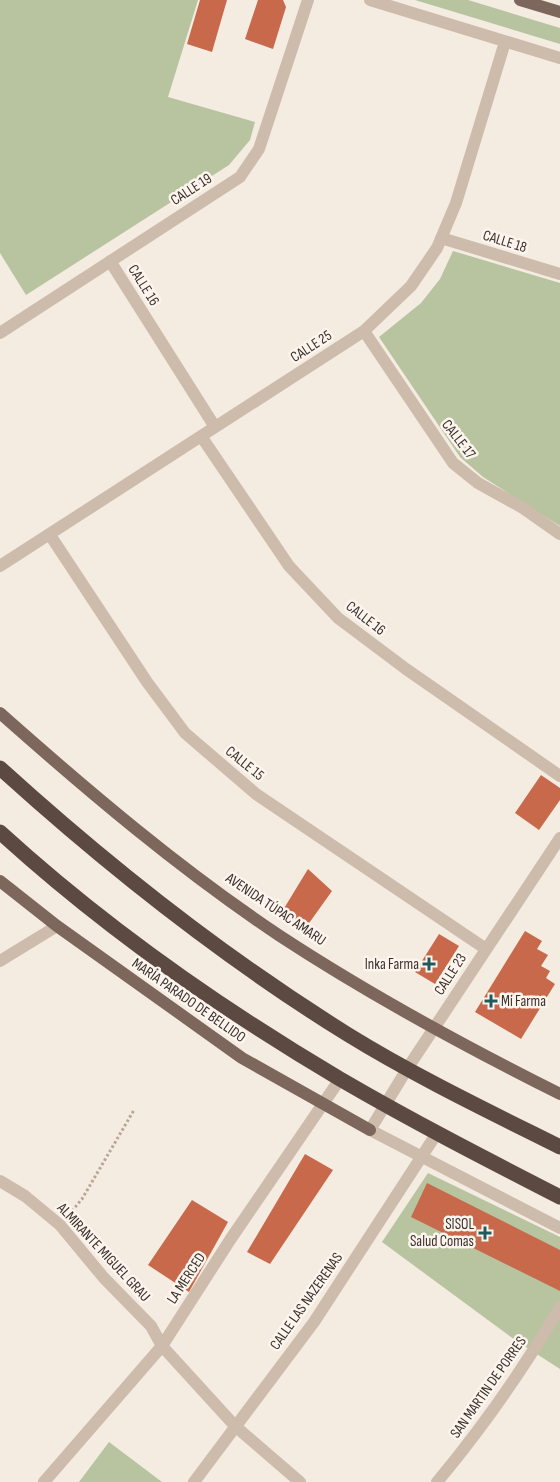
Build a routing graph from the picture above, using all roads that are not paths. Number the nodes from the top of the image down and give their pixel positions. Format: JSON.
{"nodes":[{"id":1,"x":308,"y":0,"type":"edge"},
{"id":2,"x":370,"y":0,"type":"edge"},
{"id":3,"x":520,"y":0,"type":"edge"},
{"id":4,"x":560,"y":12,"type":"edge"},
{"id":5,"x":505,"y":42,"type":"junction"},
{"id":6,"x":560,"y":58,"type":"edge"},
{"id":7,"x":441,"y":238,"type":"junction"},
{"id":8,"x":110,"y":261,"type":"junction"},
{"id":9,"x":560,"y":274,"type":"edge"},
{"id":10,"x":364,"y":331,"type":"junction"},
{"id":11,"x":0,"y":333,"type":"edge"},
{"id":12,"x":215,"y":427,"type":"junction"},
{"id":13,"x":201,"y":436,"type":"junction"},
{"id":14,"x":560,"y":534,"type":"edge"},
{"id":15,"x":50,"y":535,"type":"junction"},
{"id":16,"x":0,"y":566,"type":"edge"},
{"id":17,"x":0,"y":713,"type":"edge"},
{"id":18,"x":0,"y":768,"type":"edge"},
{"id":19,"x":560,"y":776,"type":"edge"},
{"id":20,"x":0,"y":832,"type":"edge"},
{"id":21,"x":560,"y":838,"type":"edge"},
{"id":22,"x":0,"y":881,"type":"edge"},
{"id":23,"x":57,"y":926,"type":"junction"},
{"id":24,"x":486,"y":949,"type":"junction"},
{"id":25,"x":0,"y":962,"type":"edge"},
{"id":26,"x":433,"y":1028,"type":"junction"},
{"id":27,"x":407,"y":1069,"type":"junction"},
{"id":28,"x":340,"y":1079,"type":"junction"},
{"id":29,"x":560,"y":1094,"type":"edge"},
{"id":30,"x":322,"y":1104,"type":"junction"},
{"id":31,"x":385,"y":1105,"type":"junction"},
{"id":32,"x":370,"y":1130,"type":"junction"},
{"id":33,"x":437,"y":1133,"type":"junction"},
{"id":34,"x":560,"y":1147,"type":"edge"},
{"id":35,"x":421,"y":1156,"type":"junction"},
{"id":36,"x":0,"y":1181,"type":"edge"},
{"id":37,"x":560,"y":1197,"type":"edge"},
{"id":38,"x":560,"y":1228,"type":"edge"},
{"id":39,"x":560,"y":1307,"type":"edge"},
{"id":40,"x":162,"y":1346,"type":"junction"},
{"id":41,"x":235,"y":1426,"type":"junction"},
{"id":42,"x":44,"y":1482,"type":"edge"},
{"id":43,"x":194,"y":1482,"type":"edge"},
{"id":44,"x":300,"y":1482,"type":"edge"},
{"id":45,"x":437,"y":1482,"type":"edge"}],
"edges":[{"from":1,"to":8,"type":"street","name":"CALLE 19"},
{"from":2,"to":5,"type":"street"},
{"from":3,"to":4,"type":"main road"},
{"from":5,"to":6,"type":"street"},
{"from":5,"to":7,"type":"street","name":"CALLE 25"},
{"from":7,"to":9,"type":"street","name":"CALLE 18"},
{"from":7,"to":10,"type":"street","name":"CALLE 25"},
{"from":8,"to":11,"type":"street","name":"CALLE 19"},
{"from":8,"to":12,"type":"street","name":"CALLE 16"},
{"from":10,"to":12,"type":"street","name":"CALLE 25"},
{"from":10,"to":14,"type":"street","name":"CALLE 17"},
{"from":12,"to":13,"type":"street","name":"CALLE 25"},
{"from":13,"to":15,"type":"street","name":"CALLE 25"},
{"from":13,"to":19,"type":"street","name":"CALLE 16"},
{"from":15,"to":16,"type":"street","name":"CALLE 25"},
{"from":15,"to":24,"type":"street","name":"CALLE 15"},
{"from":17,"to":26,"type":"main road","name":"AVENIDA TÚPAC AMARU"},
{"from":18,"to":27,"type":"highway"},
{"from":20,"to":28,"type":"highway"},
{"from":21,"to":24,"type":"street","name":"CALLE 23"},
{"from":22,"to":23,"type":"main road","name":"MARÍA PARADO DE BELLIDO"},
{"from":23,"to":25,"type":"street"},
{"from":23,"to":30,"type":"main road","name":"MARÍA PARADO DE BELLIDO"},
{"from":24,"to":26,"type":"street","name":"CALLE 23"},
{"from":26,"to":27,"type":"street","name":"CALLE 23"},
{"from":26,"to":29,"type":"main road","name":"AVENIDA TÚPAC AMARU"},
{"from":27,"to":31,"type":"street","name":"CALLE 23"},
{"from":27,"to":34,"type":"highway"},
{"from":28,"to":30,"type":"street","name":"LA MERCED"},
{"from":28,"to":31,"type":"highway"},
{"from":30,"to":32,"type":"main road","name":"MARÍA PARADO DE BELLIDO"},
{"from":30,"to":40,"type":"street","name":"LA MERCED"},
{"from":31,"to":32,"type":"street","name":"CALLE 23"},
{"from":31,"to":33,"type":"highway"},
{"from":32,"to":35,"type":"street"},
{"from":33,"to":35,"type":"street","name":"CALLE LAS NAZERENAS"},
{"from":33,"to":37,"type":"highway"},
{"from":35,"to":38,"type":"street"},
{"from":35,"to":41,"type":"street","name":"CALLE LAS NAZERENAS"},
{"from":36,"to":40,"type":"street","name":"ALMIRANTE MIGUEL GRAU"},
{"from":39,"to":45,"type":"street","name":"SAN MARTIN DE PORRES"},
{"from":40,"to":41,"type":"street","name":"ALMIRANTE MIGUEL GRAU"},
{"from":40,"to":42,"type":"street","name":"LA MERCED"},
{"from":41,"to":43,"type":"street","name":"CALLE LAS NAZERENAS"},
{"from":41,"to":44,"type":"street","name":"ALMIRANTE MIGUEL GRAU"}]}
